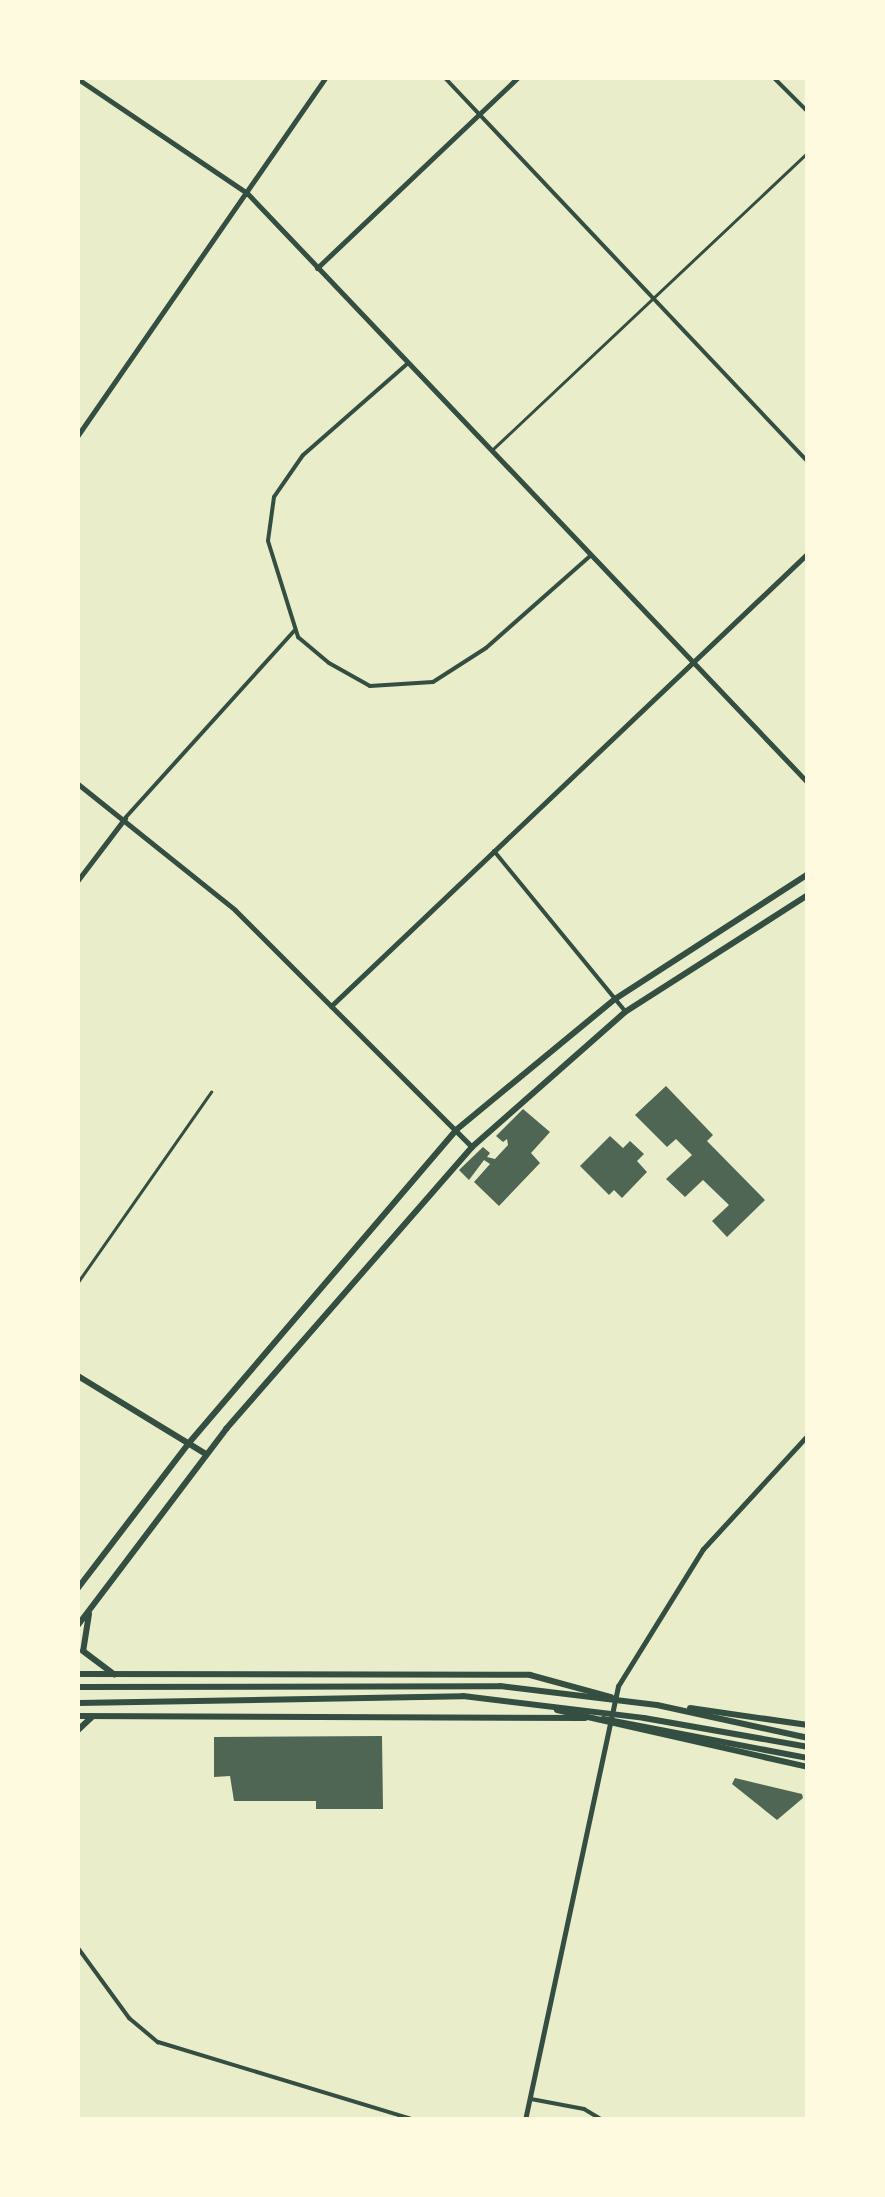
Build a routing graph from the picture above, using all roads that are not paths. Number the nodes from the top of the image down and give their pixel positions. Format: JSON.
{"nodes":[{"id":1,"x":326,"y":78,"type":"edge"},
{"id":2,"x":445,"y":78,"type":"edge"},
{"id":3,"x":517,"y":78,"type":"edge"},
{"id":4,"x":774,"y":78,"type":"edge"},
{"id":5,"x":78,"y":79,"type":"edge"},
{"id":6,"x":479,"y":112,"type":"junction"},
{"id":7,"x":808,"y":112,"type":"edge"},
{"id":8,"x":808,"y":152,"type":"edge"},
{"id":9,"x":247,"y":193,"type":"junction"},
{"id":10,"x":316,"y":268,"type":"junction"},
{"id":11,"x":653,"y":297,"type":"junction"},
{"id":12,"x":407,"y":364,"type":"junction"},
{"id":13,"x":78,"y":435,"type":"edge"},
{"id":14,"x":490,"y":452,"type":"junction"},
{"id":15,"x":808,"y":462,"type":"edge"},
{"id":16,"x":808,"y":553,"type":"edge"},
{"id":17,"x":590,"y":556,"type":"junction"},
{"id":18,"x":294,"y":631,"type":"junction"},
{"id":19,"x":690,"y":664,"type":"junction"},
{"id":20,"x":808,"y":783,"type":"edge"},
{"id":21,"x":78,"y":784,"type":"edge"},
{"id":22,"x":125,"y":818,"type":"junction"},
{"id":23,"x":494,"y":851,"type":"junction"},
{"id":24,"x":808,"y":874,"type":"edge"},
{"id":25,"x":78,"y":880,"type":"edge"},
{"id":26,"x":808,"y":894,"type":"edge"},
{"id":27,"x":615,"y":1000,"type":"junction"},
{"id":28,"x":332,"y":1006,"type":"junction"},
{"id":29,"x":626,"y":1012,"type":"junction"},
{"id":30,"x":211,"y":1092,"type":"dead end"},
{"id":31,"x":456,"y":1130,"type":"junction"},
{"id":32,"x":472,"y":1147,"type":"junction"},
{"id":33,"x":78,"y":1282,"type":"edge"},
{"id":34,"x":78,"y":1376,"type":"edge"},
{"id":35,"x":808,"y":1435,"type":"edge"},
{"id":36,"x":188,"y":1444,"type":"junction"},
{"id":37,"x":206,"y":1454,"type":"junction"},
{"id":38,"x":78,"y":1588,"type":"edge"},
{"id":39,"x":91,"y":1608,"type":"junction"},
{"id":40,"x":78,"y":1626,"type":"edge"},
{"id":41,"x":78,"y":1674,"type":"edge"},
{"id":42,"x":116,"y":1674,"type":"junction"},
{"id":43,"x":78,"y":1688,"type":"edge"},
{"id":44,"x":614,"y":1698,"type":"junction"},
{"id":45,"x":507,"y":1700,"type":"junction"},
{"id":46,"x":78,"y":1703,"type":"edge"},
{"id":47,"x":657,"y":1705,"type":"junction"},
{"id":48,"x":78,"y":1716,"type":"edge"},
{"id":49,"x":93,"y":1716,"type":"junction"},
{"id":50,"x":610,"y":1719,"type":"junction"},
{"id":51,"x":808,"y":1726,"type":"edge"},
{"id":52,"x":78,"y":1730,"type":"edge"},
{"id":53,"x":796,"y":1735,"type":"junction"},
{"id":54,"x":808,"y":1738,"type":"edge"},
{"id":55,"x":808,"y":1747,"type":"edge"},
{"id":56,"x":808,"y":1758,"type":"edge"},
{"id":57,"x":808,"y":1767,"type":"edge"},
{"id":58,"x":78,"y":1948,"type":"edge"},
{"id":59,"x":529,"y":2098,"type":"junction"},
{"id":60,"x":415,"y":2120,"type":"edge"},
{"id":61,"x":525,"y":2120,"type":"edge"},
{"id":62,"x":602,"y":2120,"type":"edge"}],
"edges":[{"from":1,"to":9,"type":"street"},
{"from":2,"to":6,"type":"street"},
{"from":3,"to":6,"type":"street"},
{"from":4,"to":7,"type":"street"},
{"from":5,"to":9,"type":"street"},
{"from":6,"to":10,"type":"street"},
{"from":6,"to":11,"type":"street"},
{"from":8,"to":11,"type":"street"},
{"from":9,"to":10,"type":"street"},
{"from":9,"to":13,"type":"street"},
{"from":10,"to":12,"type":"street"},
{"from":11,"to":14,"type":"street"},
{"from":11,"to":15,"type":"street"},
{"from":12,"to":14,"type":"street"},
{"from":12,"to":18,"type":"street"},
{"from":14,"to":17,"type":"street"},
{"from":16,"to":19,"type":"street"},
{"from":17,"to":18,"type":"street"},
{"from":17,"to":19,"type":"street"},
{"from":18,"to":22,"type":"street"},
{"from":19,"to":20,"type":"street"},
{"from":19,"to":23,"type":"street"},
{"from":21,"to":22,"type":"street"},
{"from":22,"to":25,"type":"street"},
{"from":22,"to":28,"type":"street"},
{"from":23,"to":27,"type":"street"},
{"from":23,"to":28,"type":"street"},
{"from":24,"to":27,"type":"main road"},
{"from":26,"to":29,"type":"main road"},
{"from":27,"to":29,"type":"street"},
{"from":27,"to":31,"type":"main road"},
{"from":28,"to":31,"type":"street"},
{"from":29,"to":32,"type":"main road"},
{"from":30,"to":33,"type":"street"},
{"from":31,"to":32,"type":"street"},
{"from":31,"to":36,"type":"main road"},
{"from":32,"to":37,"type":"main road"},
{"from":34,"to":36,"type":"main road"},
{"from":35,"to":44,"type":"street"},
{"from":36,"to":37,"type":"main road"},
{"from":36,"to":38,"type":"main road"},
{"from":37,"to":39,"type":"main road"},
{"from":39,"to":40,"type":"main road"},
{"from":39,"to":42,"type":"main road"},
{"from":41,"to":42,"type":"main road"},
{"from":42,"to":44,"type":"main road"},
{"from":43,"to":47,"type":"main road"},
{"from":44,"to":50,"type":"street"},
{"from":44,"to":53,"type":"main road"},
{"from":45,"to":46,"type":"main road"},
{"from":45,"to":55,"type":"main road"},
{"from":45,"to":57,"type":"main road"},
{"from":47,"to":51,"type":"main road"},
{"from":47,"to":53,"type":"main road"},
{"from":48,"to":49,"type":"main road"},
{"from":49,"to":50,"type":"main road"},
{"from":49,"to":52,"type":"main road"},
{"from":50,"to":56,"type":"main road"},
{"from":50,"to":59,"type":"street"},
{"from":53,"to":54,"type":"main road"},
{"from":58,"to":60,"type":"street"},
{"from":59,"to":61,"type":"street"},
{"from":59,"to":62,"type":"street"}]}
